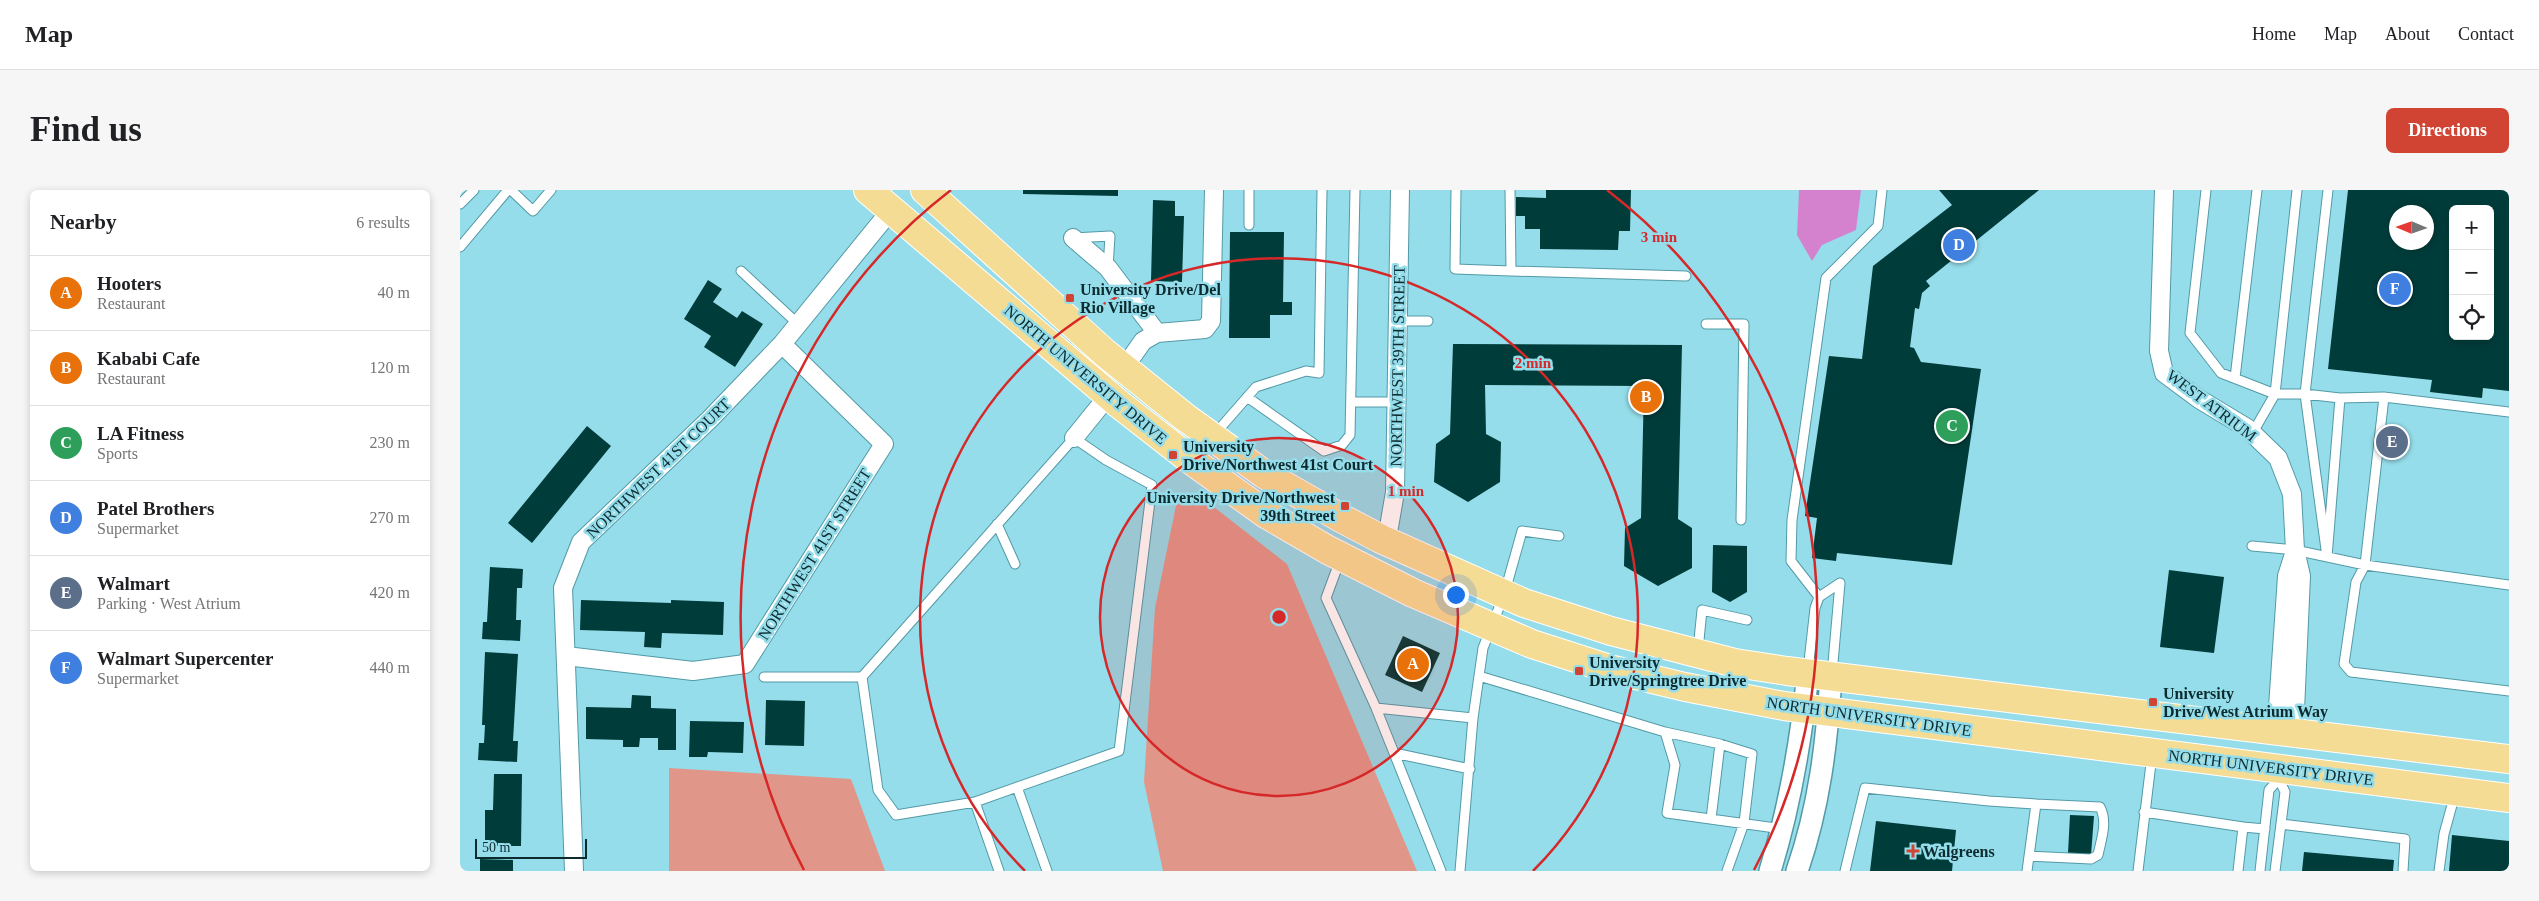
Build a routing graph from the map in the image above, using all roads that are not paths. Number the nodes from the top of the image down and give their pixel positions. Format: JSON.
{"nodes":[{"id":1,"x":474,"y":190,"type":"edge"},
{"id":2,"x":509,"y":190,"type":"edge"},
{"id":3,"x":551,"y":190,"type":"edge"},
{"id":4,"x":868,"y":190,"type":"edge"},
{"id":5,"x":925,"y":190,"type":"edge"},
{"id":6,"x":1214,"y":190,"type":"edge"},
{"id":7,"x":1249,"y":190,"type":"edge"},
{"id":8,"x":1322,"y":190,"type":"edge"},
{"id":9,"x":1356,"y":190,"type":"edge"},
{"id":10,"x":1400,"y":190,"type":"edge"},
{"id":11,"x":1456,"y":190,"type":"edge"},
{"id":12,"x":1510,"y":190,"type":"edge"},
{"id":13,"x":1882,"y":190,"type":"edge"},
{"id":14,"x":2164,"y":190,"type":"edge"},
{"id":15,"x":2206,"y":190,"type":"edge"},
{"id":16,"x":2257,"y":190,"type":"edge"},
{"id":17,"x":2298,"y":190,"type":"edge"},
{"id":18,"x":2328,"y":190,"type":"edge"},
{"id":19,"x":460,"y":204,"type":"edge"},
{"id":20,"x":891,"y":210,"type":"junction"},
{"id":21,"x":1249,"y":225,"type":"dead end"},
{"id":22,"x":1073,"y":238,"type":"joint"},
{"id":23,"x":460,"y":248,"type":"edge"},
{"id":24,"x":1108,"y":268,"type":"junction"},
{"id":25,"x":741,"y":271,"type":"dead end"},
{"id":26,"x":1511,"y":271,"type":"junction"},
{"id":27,"x":1686,"y":276,"type":"dead end"},
{"id":28,"x":1398,"y":321,"type":"junction"},
{"id":29,"x":1428,"y":322,"type":"dead end"},
{"id":30,"x":798,"y":324,"type":"junction"},
{"id":31,"x":1706,"y":324,"type":"dead end"},
{"id":32,"x":1157,"y":333,"type":"junction"},
{"id":33,"x":782,"y":344,"type":"junction"},
{"id":34,"x":1059,"y":352,"type":"junction"},
{"id":35,"x":1117,"y":362,"type":"junction"},
{"id":36,"x":2235,"y":378,"type":"junction"},
{"id":37,"x":2275,"y":394,"type":"junction"},
{"id":38,"x":2305,"y":394,"type":"junction"},
{"id":39,"x":1247,"y":397,"type":"junction"},
{"id":40,"x":2384,"y":397,"type":"junction"},
{"id":41,"x":2340,"y":398,"type":"junction"},
{"id":42,"x":1113,"y":400,"type":"junction"},
{"id":43,"x":1351,"y":402,"type":"junction"},
{"id":44,"x":1397,"y":402,"type":"junction"},
{"id":45,"x":1176,"y":409,"type":"junction"},
{"id":46,"x":2509,"y":412,"type":"edge"},
{"id":47,"x":2252,"y":434,"type":"junction"},
{"id":48,"x":1212,"y":437,"type":"junction"},
{"id":49,"x":1074,"y":438,"type":"junction"},
{"id":50,"x":1741,"y":520,"type":"dead end"},
{"id":51,"x":998,"y":524,"type":"junction"},
{"id":52,"x":1560,"y":536,"type":"dead end"},
{"id":53,"x":1381,"y":539,"type":"junction"},
{"id":54,"x":2252,"y":546,"type":"dead end"},
{"id":55,"x":2295,"y":550,"type":"junction"},
{"id":56,"x":1341,"y":557,"type":"junction"},
{"id":57,"x":2327,"y":557,"type":"junction"},
{"id":58,"x":1015,"y":564,"type":"dead end"},
{"id":59,"x":2365,"y":565,"type":"junction"},
{"id":60,"x":2509,"y":585,"type":"edge"},
{"id":61,"x":1504,"y":595,"type":"junction"},
{"id":62,"x":1819,"y":597,"type":"junction"},
{"id":63,"x":1747,"y":620,"type":"dead end"},
{"id":64,"x":1490,"y":626,"type":"junction"},
{"id":65,"x":1697,"y":653,"type":"junction"},
{"id":66,"x":566,"y":656,"type":"junction"},
{"id":67,"x":1820,"y":675,"type":"junction"},
{"id":68,"x":1479,"y":676,"type":"junction"},
{"id":69,"x":764,"y":677,"type":"dead end"},
{"id":70,"x":862,"y":677,"type":"junction"},
{"id":71,"x":2509,"y":691,"type":"edge"},
{"id":72,"x":1376,"y":708,"type":"junction"},
{"id":73,"x":1817,"y":710,"type":"junction"},
{"id":74,"x":1473,"y":718,"type":"junction"},
{"id":75,"x":2281,"y":731,"type":"junction"},
{"id":76,"x":1665,"y":732,"type":"junction"},
{"id":77,"x":2358,"y":740,"type":"junction"},
{"id":78,"x":1720,"y":744,"type":"junction"},
{"id":79,"x":2152,"y":752,"type":"junction"},
{"id":80,"x":1394,"y":753,"type":"junction"},
{"id":81,"x":2192,"y":757,"type":"junction"},
{"id":82,"x":2509,"y":759,"type":"edge"},
{"id":83,"x":1470,"y":769,"type":"junction"},
{"id":84,"x":2279,"y":774,"type":"junction"},
{"id":85,"x":1017,"y":787,"type":"junction"},
{"id":86,"x":2456,"y":791,"type":"junction"},
{"id":87,"x":2509,"y":798,"type":"edge"},
{"id":88,"x":975,"y":802,"type":"junction"},
{"id":89,"x":2036,"y":804,"type":"junction"},
{"id":90,"x":2144,"y":812,"type":"junction"},
{"id":91,"x":1711,"y":819,"type":"junction"},
{"id":92,"x":1744,"y":824,"type":"junction"},
{"id":93,"x":2281,"y":824,"type":"junction"},
{"id":94,"x":2243,"y":827,"type":"junction"},
{"id":95,"x":1783,"y":829,"type":"junction"},
{"id":96,"x":2265,"y":829,"type":"junction"},
{"id":97,"x":2029,"y":856,"type":"junction"},
{"id":98,"x":574,"y":871,"type":"edge"},
{"id":99,"x":999,"y":871,"type":"edge"},
{"id":100,"x":1048,"y":871,"type":"edge"},
{"id":101,"x":1441,"y":871,"type":"edge"},
{"id":102,"x":1460,"y":871,"type":"edge"},
{"id":103,"x":1727,"y":871,"type":"edge"},
{"id":104,"x":1770,"y":871,"type":"edge"},
{"id":105,"x":1797,"y":871,"type":"edge"},
{"id":106,"x":1845,"y":871,"type":"edge"},
{"id":107,"x":2027,"y":871,"type":"edge"},
{"id":108,"x":2138,"y":871,"type":"edge"},
{"id":109,"x":2238,"y":871,"type":"edge"},
{"id":110,"x":2260,"y":871,"type":"edge"},
{"id":111,"x":2276,"y":871,"type":"edge"},
{"id":112,"x":2403,"y":871,"type":"edge"},
{"id":113,"x":2439,"y":871,"type":"edge"}],
"edges":[{"from":1,"to":19,"type":"lane"},
{"from":2,"to":3,"type":"lane"},
{"from":2,"to":23,"type":"lane"},
{"from":4,"to":20,"type":"main road","name":"NORTH UNIVERSITY DRIVE"},
{"from":5,"to":35,"type":"main road","name":"NORTH UNIVERSITY DRIVE"},
{"from":6,"to":32,"type":"street"},
{"from":7,"to":21,"type":"lane"},
{"from":8,"to":39,"type":"lane"},
{"from":9,"to":43,"type":"lane"},
{"from":10,"to":28,"type":"street","name":"NORTHWEST 39TH STREET"},
{"from":11,"to":26,"type":"lane"},
{"from":12,"to":26,"type":"lane"},
{"from":13,"to":62,"type":"lane"},
{"from":14,"to":47,"type":"street","name":"WEST ATRIUM"},
{"from":15,"to":36,"type":"lane"},
{"from":16,"to":36,"type":"lane"},
{"from":17,"to":37,"type":"lane"},
{"from":18,"to":38,"type":"lane"},
{"from":20,"to":30,"type":"street","name":"NORTHWEST 41ST COURT"},
{"from":20,"to":34,"type":"main road","name":"NORTH UNIVERSITY DRIVE"},
{"from":22,"to":24,"type":"street"},
{"from":22,"to":24,"type":"lane"},
{"from":24,"to":32,"type":"street"},
{"from":25,"to":30,"type":"lane"},
{"from":26,"to":27,"type":"lane"},
{"from":28,"to":29,"type":"lane"},
{"from":28,"to":44,"type":"street","name":"NORTHWEST 39TH STREET"},
{"from":30,"to":33,"type":"street","name":"NORTHWEST 41ST COURT"},
{"from":31,"to":50,"type":"lane"},
{"from":32,"to":35,"type":"street"},
{"from":33,"to":66,"type":"street","name":"NORTHWEST 41ST COURT"},
{"from":33,"to":66,"type":"street","name":"NORTHWEST 41ST STREET"},
{"from":34,"to":35,"type":"main road"},
{"from":34,"to":42,"type":"main road","name":"NORTH UNIVERSITY DRIVE"},
{"from":35,"to":45,"type":"main road","name":"NORTH UNIVERSITY DRIVE"},
{"from":36,"to":37,"type":"lane"},
{"from":37,"to":38,"type":"lane"},
{"from":37,"to":47,"type":"lane"},
{"from":38,"to":41,"type":"lane"},
{"from":38,"to":57,"type":"lane"},
{"from":39,"to":43,"type":"lane"},
{"from":39,"to":48,"type":"lane"},
{"from":40,"to":41,"type":"lane"},
{"from":40,"to":46,"type":"lane"},
{"from":40,"to":59,"type":"lane"},
{"from":41,"to":57,"type":"lane"},
{"from":42,"to":45,"type":"main road"},
{"from":42,"to":49,"type":"street"},
{"from":42,"to":56,"type":"main road","name":"NORTH UNIVERSITY DRIVE"},
{"from":43,"to":44,"type":"lane"},
{"from":44,"to":53,"type":"street","name":"NORTHWEST 39TH STREET"},
{"from":45,"to":48,"type":"main road","name":"NORTH UNIVERSITY DRIVE"},
{"from":47,"to":55,"type":"street","name":"WEST ATRIUM"},
{"from":48,"to":53,"type":"main road","name":"NORTH UNIVERSITY DRIVE"},
{"from":49,"to":51,"type":"lane"},
{"from":49,"to":85,"type":"lane"},
{"from":51,"to":58,"type":"lane"},
{"from":51,"to":70,"type":"lane"},
{"from":52,"to":61,"type":"lane"},
{"from":53,"to":61,"type":"main road","name":"NORTH UNIVERSITY DRIVE"},
{"from":54,"to":55,"type":"lane"},
{"from":55,"to":57,"type":"lane"},
{"from":55,"to":75,"type":"street","name":"WEST ATRIUM"},
{"from":56,"to":64,"type":"main road","name":"NORTH UNIVERSITY DRIVE"},
{"from":56,"to":72,"type":"lane"},
{"from":57,"to":59,"type":"lane"},
{"from":59,"to":60,"type":"lane"},
{"from":59,"to":71,"type":"lane"},
{"from":61,"to":64,"type":"lane"},
{"from":61,"to":65,"type":"main road","name":"NORTH UNIVERSITY DRIVE"},
{"from":62,"to":67,"type":"lane"},
{"from":62,"to":67,"type":"lane"},
{"from":63,"to":65,"type":"lane"},
{"from":64,"to":68,"type":"lane"},
{"from":64,"to":73,"type":"main road","name":"NORTH UNIVERSITY DRIVE"},
{"from":65,"to":67,"type":"main road","name":"NORTH UNIVERSITY DRIVE"},
{"from":66,"to":98,"type":"street","name":"NORTHWEST 41ST COURT"},
{"from":67,"to":73,"type":"street"},
{"from":67,"to":75,"type":"main road","name":"NORTH UNIVERSITY DRIVE"},
{"from":68,"to":74,"type":"lane"},
{"from":68,"to":76,"type":"lane"},
{"from":69,"to":70,"type":"lane"},
{"from":70,"to":88,"type":"lane"},
{"from":72,"to":74,"type":"lane"},
{"from":72,"to":80,"type":"lane"},
{"from":73,"to":79,"type":"main road","name":"NORTH UNIVERSITY DRIVE"},
{"from":73,"to":95,"type":"street"},
{"from":73,"to":105,"type":"street"},
{"from":74,"to":83,"type":"lane"},
{"from":75,"to":77,"type":"main road","name":"NORTH UNIVERSITY DRIVE"},
{"from":75,"to":81,"type":"main road"},
{"from":76,"to":78,"type":"lane"},
{"from":76,"to":91,"type":"lane"},
{"from":77,"to":82,"type":"main road","name":"NORTH UNIVERSITY DRIVE"},
{"from":77,"to":84,"type":"main road"},
{"from":78,"to":91,"type":"lane"},
{"from":78,"to":92,"type":"lane"},
{"from":79,"to":81,"type":"main road","name":"NORTH UNIVERSITY DRIVE"},
{"from":79,"to":90,"type":"lane"},
{"from":80,"to":83,"type":"lane"},
{"from":80,"to":101,"type":"lane"},
{"from":81,"to":84,"type":"main road","name":"NORTH UNIVERSITY DRIVE"},
{"from":83,"to":102,"type":"lane"},
{"from":84,"to":86,"type":"main road","name":"NORTH UNIVERSITY DRIVE"},
{"from":84,"to":93,"type":"lane"},
{"from":84,"to":96,"type":"lane"},
{"from":85,"to":88,"type":"lane"},
{"from":85,"to":100,"type":"lane"},
{"from":86,"to":87,"type":"main road","name":"NORTH UNIVERSITY DRIVE"},
{"from":86,"to":113,"type":"lane"},
{"from":88,"to":99,"type":"lane"},
{"from":89,"to":97,"type":"lane"},
{"from":89,"to":97,"type":"lane"},
{"from":89,"to":106,"type":"lane"},
{"from":90,"to":94,"type":"lane"},
{"from":90,"to":108,"type":"lane"},
{"from":91,"to":92,"type":"lane"},
{"from":92,"to":95,"type":"lane"},
{"from":92,"to":103,"type":"lane"},
{"from":93,"to":111,"type":"lane"},
{"from":93,"to":112,"type":"lane"},
{"from":94,"to":96,"type":"lane"},
{"from":94,"to":109,"type":"lane"},
{"from":95,"to":104,"type":"street"},
{"from":96,"to":110,"type":"lane"},
{"from":97,"to":107,"type":"lane"}]}
